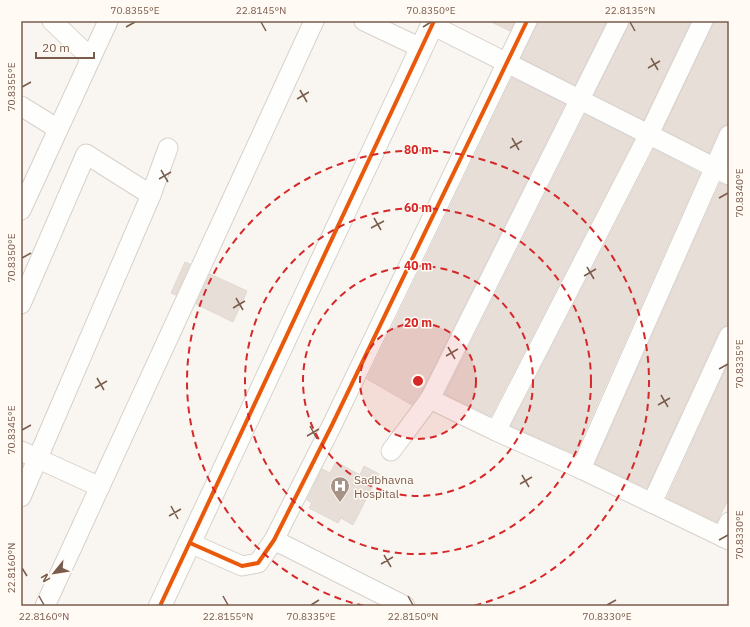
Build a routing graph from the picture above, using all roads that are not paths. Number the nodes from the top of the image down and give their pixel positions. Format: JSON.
{"nodes":[{"id":1,"x":52,"y":21,"type":"edge"},
{"id":2,"x":108,"y":21,"type":"edge"},
{"id":3,"x":314,"y":21,"type":"edge"},
{"id":4,"x":364,"y":21,"type":"edge"},
{"id":5,"x":527,"y":21,"type":"edge"},
{"id":6,"x":619,"y":21,"type":"edge"},
{"id":7,"x":703,"y":21,"type":"edge"},
{"id":8,"x":433,"y":23,"type":"edge"},
{"id":9,"x":421,"y":48,"type":"junction"},
{"id":10,"x":91,"y":58,"type":"junction"},
{"id":11,"x":507,"y":62,"type":"junction"},
{"id":12,"x":580,"y":100,"type":"junction"},
{"id":13,"x":21,"y":106,"type":"edge"},
{"id":14,"x":58,"y":129,"type":"junction"},
{"id":15,"x":649,"y":134,"type":"junction"},
{"id":16,"x":729,"y":135,"type":"edge"},
{"id":17,"x":168,"y":148,"type":"dead end"},
{"id":18,"x":721,"y":171,"type":"edge"},
{"id":19,"x":151,"y":195,"type":"junction"},
{"id":20,"x":21,"y":210,"type":"edge"},
{"id":21,"x":21,"y":304,"type":"edge"},
{"id":22,"x":729,"y":336,"type":"edge"},
{"id":23,"x":430,"y":398,"type":"junction"},
{"id":24,"x":496,"y":430,"type":"junction"},
{"id":25,"x":391,"y":451,"type":"dead end"},
{"id":26,"x":29,"y":455,"type":"edge"},
{"id":27,"x":581,"y":469,"type":"junction"},
{"id":28,"x":100,"y":487,"type":"junction"},
{"id":29,"x":21,"y":497,"type":"edge"},
{"id":30,"x":652,"y":503,"type":"junction"},
{"id":31,"x":727,"y":533,"type":"edge"},
{"id":32,"x":274,"y":540,"type":"junction"},
{"id":33,"x":190,"y":543,"type":"junction"},
{"id":34,"x":45,"y":606,"type":"edge"},
{"id":35,"x":160,"y":606,"type":"edge"},
{"id":36,"x":404,"y":606,"type":"edge"}],
"edges":[{"from":1,"to":10,"type":"street"},
{"from":2,"to":10,"type":"street"},
{"from":3,"to":28,"type":"street"},
{"from":4,"to":9,"type":"street"},
{"from":5,"to":11,"type":"street"},
{"from":6,"to":12,"type":"street"},
{"from":7,"to":15,"type":"street"},
{"from":8,"to":9,"type":"street"},
{"from":8,"to":11,"type":"street"},
{"from":9,"to":33,"type":"street"},
{"from":10,"to":14,"type":"street"},
{"from":11,"to":12,"type":"street"},
{"from":11,"to":32,"type":"street"},
{"from":12,"to":15,"type":"street"},
{"from":12,"to":23,"type":"street"},
{"from":13,"to":14,"type":"street"},
{"from":14,"to":20,"type":"street"},
{"from":15,"to":18,"type":"street"},
{"from":15,"to":24,"type":"street"},
{"from":16,"to":18,"type":"street"},
{"from":17,"to":19,"type":"street"},
{"from":18,"to":27,"type":"street"},
{"from":19,"to":21,"type":"street"},
{"from":19,"to":26,"type":"street"},
{"from":22,"to":30,"type":"street"},
{"from":23,"to":24,"type":"street"},
{"from":23,"to":25,"type":"street"},
{"from":24,"to":27,"type":"street"},
{"from":26,"to":28,"type":"street"},
{"from":26,"to":29,"type":"street"},
{"from":27,"to":30,"type":"street"},
{"from":28,"to":34,"type":"street"},
{"from":30,"to":31,"type":"street"},
{"from":32,"to":33,"type":"street"},
{"from":32,"to":36,"type":"street"},
{"from":33,"to":35,"type":"street"}]}
